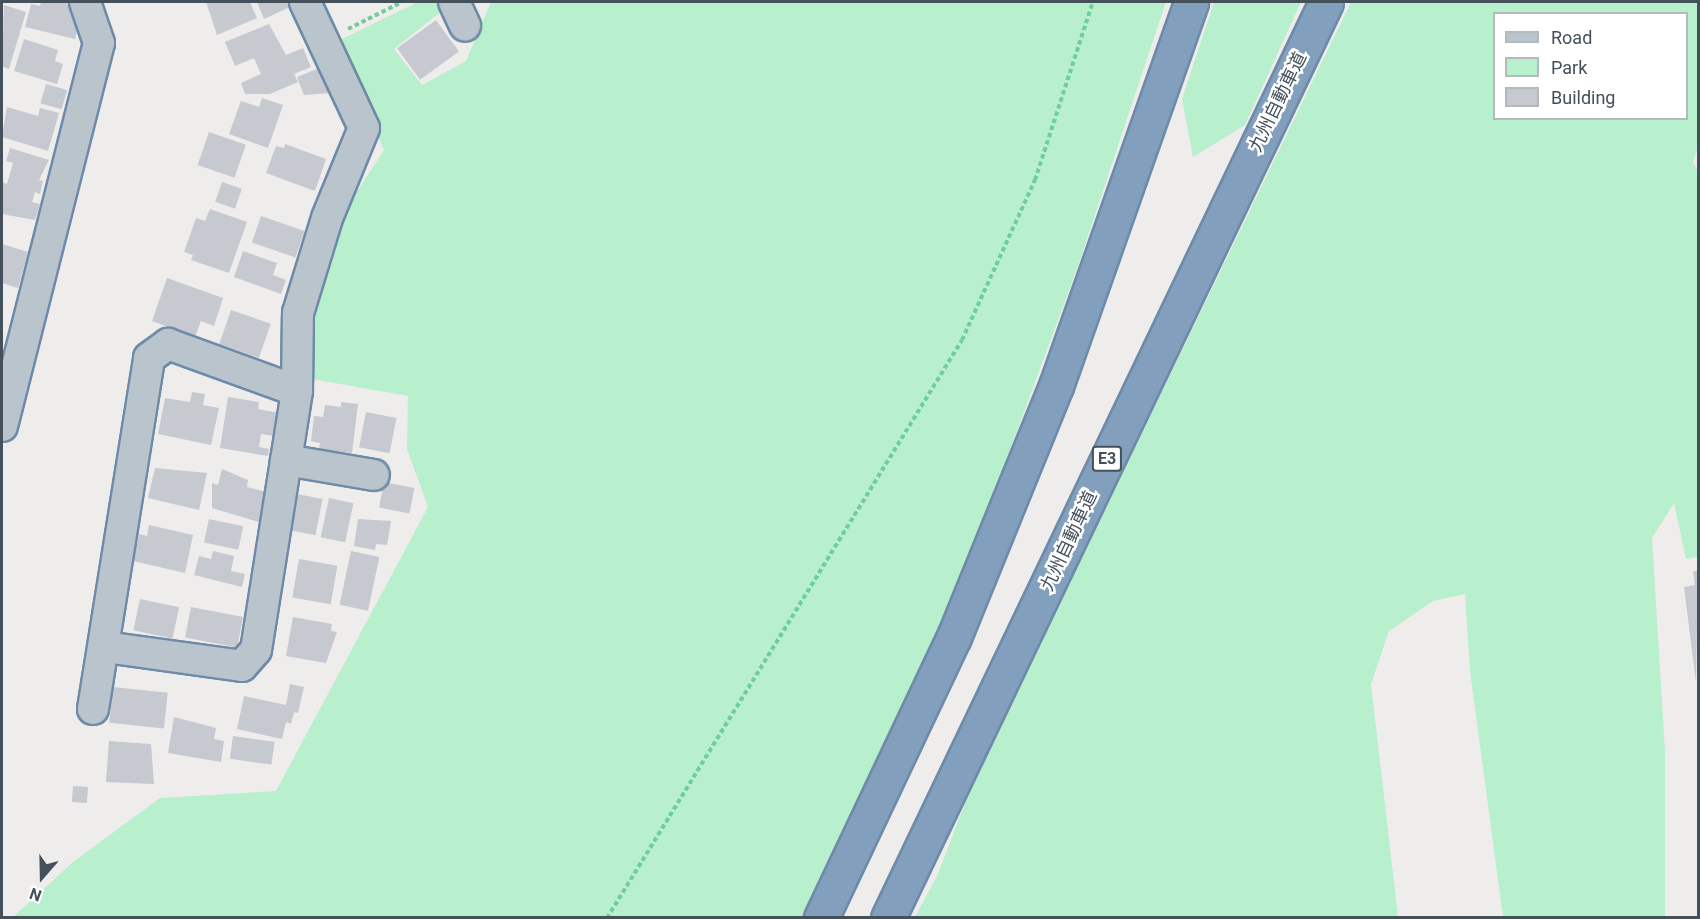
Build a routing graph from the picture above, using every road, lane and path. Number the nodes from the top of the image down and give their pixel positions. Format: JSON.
{"nodes":[{"id":1,"x":85,"y":2,"type":"edge"},
{"id":2,"x":305,"y":2,"type":"edge"},
{"id":3,"x":402,"y":2,"type":"edge"},
{"id":4,"x":454,"y":2,"type":"edge"},
{"id":5,"x":476,"y":2,"type":"edge"},
{"id":6,"x":1093,"y":2,"type":"edge"},
{"id":7,"x":1191,"y":2,"type":"edge"},
{"id":8,"x":1326,"y":2,"type":"edge"},
{"id":9,"x":323,"y":41,"type":"junction"},
{"id":10,"x":7,"y":380,"type":"edge"},
{"id":11,"x":297,"y":391,"type":"junction"},
{"id":12,"x":2,"y":426,"type":"edge"},
{"id":13,"x":286,"y":460,"type":"junction"},
{"id":14,"x":374,"y":475,"type":"dead end"},
{"id":15,"x":105,"y":647,"type":"junction"},
{"id":16,"x":93,"y":709,"type":"dead end"},
{"id":17,"x":607,"y":918,"type":"edge"},
{"id":18,"x":821,"y":918,"type":"edge"},
{"id":19,"x":888,"y":918,"type":"edge"}],
"edges":[{"from":1,"to":10,"type":"street"},
{"from":2,"to":9,"type":"street"},
{"from":3,"to":9,"type":"path"},
{"from":4,"to":5,"type":"street"},
{"from":6,"to":17,"type":"path"},
{"from":7,"to":18,"type":"highway"},
{"from":8,"to":19,"type":"highway","name":"九州自動車道","number":"E3"},
{"from":9,"to":11,"type":"street"},
{"from":10,"to":12,"type":"street"},
{"from":11,"to":13,"type":"street"},
{"from":11,"to":15,"type":"street"},
{"from":13,"to":14,"type":"street"},
{"from":13,"to":15,"type":"street"},
{"from":15,"to":16,"type":"street"}]}
